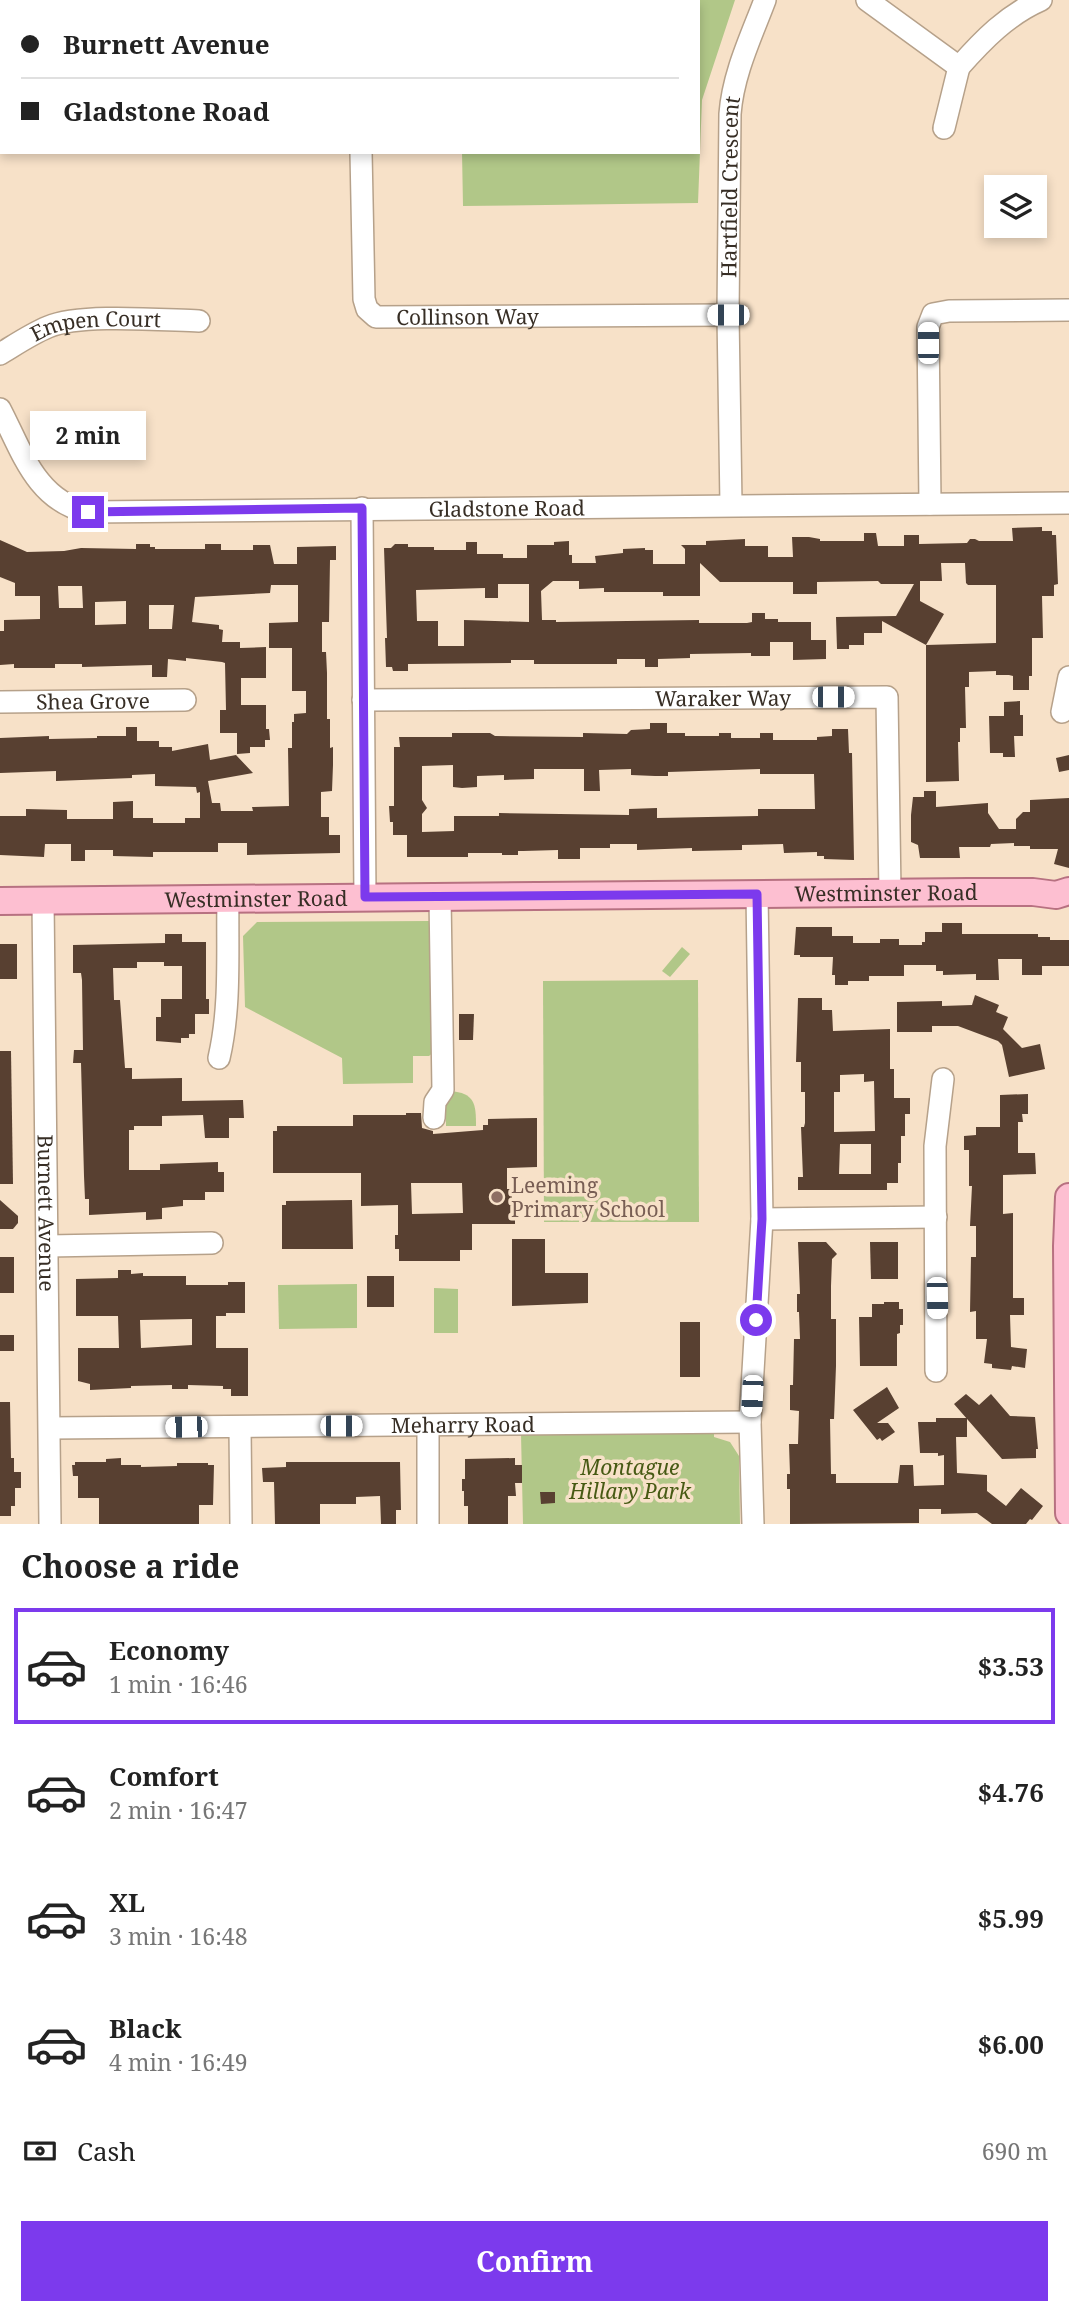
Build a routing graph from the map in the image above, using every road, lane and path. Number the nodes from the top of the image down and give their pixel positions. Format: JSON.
{"nodes":[{"id":1,"x":765,"y":0,"type":"edge"},
{"id":2,"x":867,"y":0,"type":"edge"},
{"id":3,"x":1041,"y":0,"type":"edge"},
{"id":4,"x":958,"y":67,"type":"junction"},
{"id":5,"x":944,"y":128,"type":"dead end"},
{"id":6,"x":361,"y":154,"type":"edge"},
{"id":7,"x":1069,"y":310,"type":"edge"},
{"id":8,"x":728,"y":315,"type":"junction"},
{"id":9,"x":200,"y":321,"type":"dead end"},
{"id":10,"x":0,"y":354,"type":"edge"},
{"id":11,"x":0,"y":409,"type":"edge"},
{"id":12,"x":930,"y":503,"type":"junction"},
{"id":13,"x":1069,"y":503,"type":"edge"},
{"id":14,"x":731,"y":505,"type":"junction"},
{"id":15,"x":362,"y":508,"type":"junction"},
{"id":16,"x":1069,"y":677,"type":"edge"},
{"id":17,"x":185,"y":700,"type":"dead end"},
{"id":18,"x":363,"y":701,"type":"junction"},
{"id":19,"x":0,"y":702,"type":"edge"},
{"id":20,"x":1062,"y":712,"type":"dead end"},
{"id":21,"x":890,"y":893,"type":"junction"},
{"id":22,"x":757,"y":894,"type":"junction"},
{"id":23,"x":365,"y":897,"type":"junction"},
{"id":24,"x":440,"y":897,"type":"junction"},
{"id":25,"x":1065,"y":897,"type":"edge"},
{"id":26,"x":228,"y":899,"type":"junction"},
{"id":27,"x":0,"y":901,"type":"edge"},
{"id":28,"x":43,"y":901,"type":"junction"},
{"id":29,"x":219,"y":1058,"type":"dead end"},
{"id":30,"x":943,"y":1079,"type":"dead end"},
{"id":31,"x":434,"y":1118,"type":"dead end"},
{"id":32,"x":1069,"y":1197,"type":"edge"},
{"id":33,"x":936,"y":1217,"type":"junction"},
{"id":34,"x":762,"y":1219,"type":"junction"},
{"id":35,"x":212,"y":1243,"type":"dead end"},
{"id":36,"x":48,"y":1245,"type":"junction"},
{"id":37,"x":936,"y":1371,"type":"dead end"},
{"id":38,"x":750,"y":1422,"type":"junction"},
{"id":39,"x":428,"y":1426,"type":"junction"},
{"id":40,"x":240,"y":1427,"type":"junction"},
{"id":41,"x":50,"y":1428,"type":"junction"},
{"id":42,"x":1069,"y":1513,"type":"edge"},
{"id":43,"x":50,"y":1524,"type":"edge"},
{"id":44,"x":241,"y":1524,"type":"edge"},
{"id":45,"x":428,"y":1524,"type":"edge"},
{"id":46,"x":753,"y":1524,"type":"edge"}],
"edges":[{"from":1,"to":8,"type":"street","name":"Hartfield Crescent"},
{"from":2,"to":4,"type":"street"},
{"from":3,"to":4,"type":"street"},
{"from":4,"to":5,"type":"street"},
{"from":6,"to":8,"type":"street","name":"Collinson Way"},
{"from":7,"to":12,"type":"street"},
{"from":8,"to":14,"type":"street","name":"Hartfield Crescent"},
{"from":9,"to":10,"type":"street","name":"Empen Court"},
{"from":11,"to":15,"type":"street","name":"Gladstone Road"},
{"from":12,"to":13,"type":"street","name":"Gladstone Road"},
{"from":12,"to":14,"type":"street","name":"Gladstone Road"},
{"from":14,"to":15,"type":"street","name":"Gladstone Road"},
{"from":15,"to":18,"type":"street"},
{"from":16,"to":20,"type":"street"},
{"from":17,"to":19,"type":"street","name":"Shea Grove"},
{"from":18,"to":21,"type":"street","name":"Waraker Way"},
{"from":18,"to":23,"type":"street"},
{"from":21,"to":22,"type":"main road","name":"Westminster Road"},
{"from":21,"to":25,"type":"main road","name":"Westminster Road"},
{"from":22,"to":24,"type":"main road","name":"Westminster Road"},
{"from":22,"to":34,"type":"street"},
{"from":23,"to":24,"type":"main road","name":"Westminster Road"},
{"from":23,"to":26,"type":"main road","name":"Westminster Road"},
{"from":24,"to":31,"type":"street"},
{"from":26,"to":28,"type":"main road","name":"Westminster Road"},
{"from":26,"to":29,"type":"street"},
{"from":27,"to":28,"type":"main road","name":"Westminster Road"},
{"from":28,"to":36,"type":"street","name":"Burnett Avenue"},
{"from":30,"to":33,"type":"street"},
{"from":32,"to":42,"type":"main road"},
{"from":33,"to":34,"type":"street"},
{"from":33,"to":37,"type":"street"},
{"from":34,"to":38,"type":"street"},
{"from":35,"to":36,"type":"street"},
{"from":36,"to":41,"type":"street","name":"Burnett Avenue"},
{"from":38,"to":39,"type":"street","name":"Meharry Road"},
{"from":38,"to":46,"type":"street"},
{"from":39,"to":40,"type":"street","name":"Meharry Road"},
{"from":39,"to":45,"type":"street"},
{"from":40,"to":41,"type":"street","name":"Meharry Road"},
{"from":40,"to":44,"type":"street"},
{"from":41,"to":43,"type":"street","name":"Burnett Avenue"}]}
